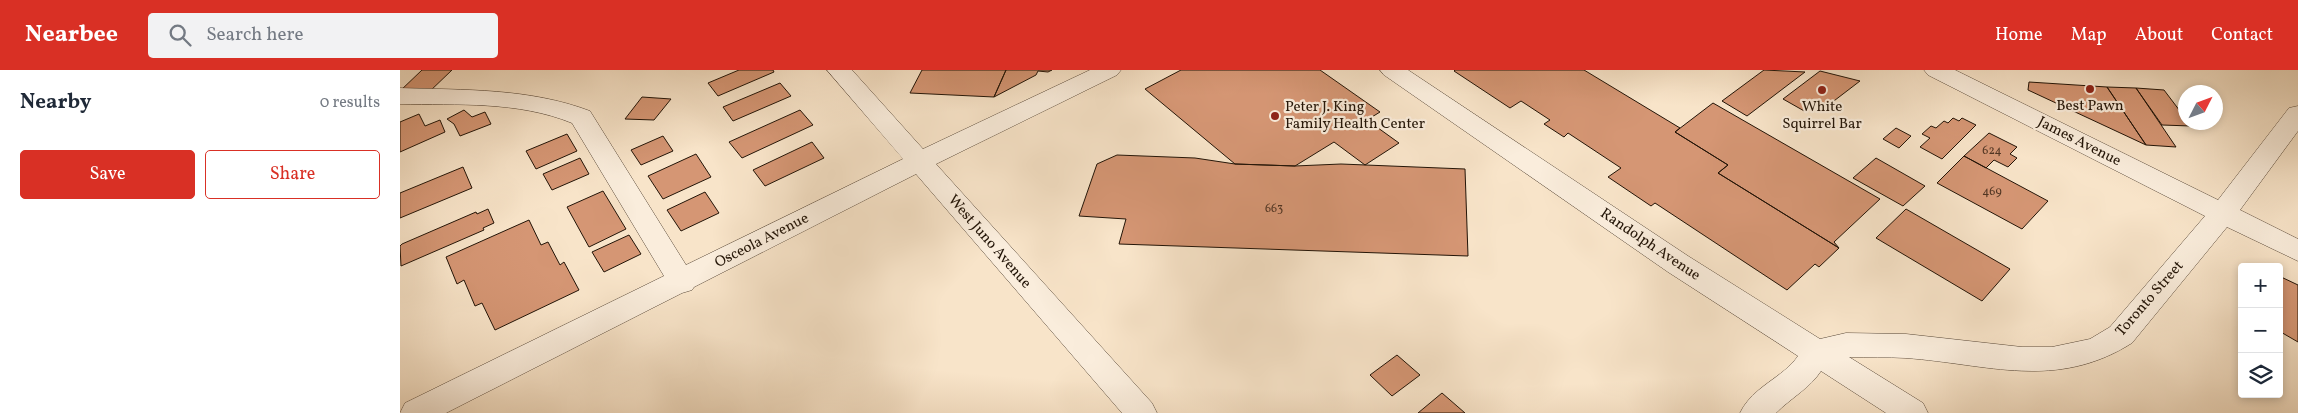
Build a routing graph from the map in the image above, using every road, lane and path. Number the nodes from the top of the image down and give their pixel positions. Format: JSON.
{"nodes":[{"id":1,"x":839,"y":70,"type":"edge"},
{"id":2,"x":1109,"y":70,"type":"edge"},
{"id":3,"x":1392,"y":70,"type":"edge"},
{"id":4,"x":1936,"y":70,"type":"edge"},
{"id":5,"x":400,"y":96,"type":"edge"},
{"id":6,"x":2298,"y":114,"type":"edge"},
{"id":7,"x":918,"y":162,"type":"junction"},
{"id":8,"x":2223,"y":213,"type":"junction"},
{"id":9,"x":2298,"y":251,"type":"edge"},
{"id":10,"x":682,"y":282,"type":"junction"},
{"id":11,"x":1817,"y":352,"type":"junction"},
{"id":12,"x":416,"y":413,"type":"edge"},
{"id":13,"x":1141,"y":413,"type":"edge"},
{"id":14,"x":1756,"y":413,"type":"edge"},
{"id":15,"x":1912,"y":413,"type":"edge"}],
"edges":[{"from":1,"to":7,"type":"street","name":"West Juno Avenue"},
{"from":2,"to":7,"type":"street","name":"Osceola Avenue"},
{"from":3,"to":11,"type":"street","name":"Randolph Avenue"},
{"from":4,"to":8,"type":"street","name":"James Avenue"},
{"from":5,"to":10,"type":"street"},
{"from":6,"to":8,"type":"street","name":"Toronto Street"},
{"from":7,"to":10,"type":"street","name":"Osceola Avenue"},
{"from":7,"to":13,"type":"street","name":"West Juno Avenue"},
{"from":8,"to":9,"type":"street","name":"James Avenue"},
{"from":8,"to":11,"type":"street","name":"Toronto Street"},
{"from":10,"to":12,"type":"street","name":"Osceola Avenue"},
{"from":11,"to":14,"type":"street"},
{"from":11,"to":15,"type":"street","name":"Randolph Avenue"}]}
